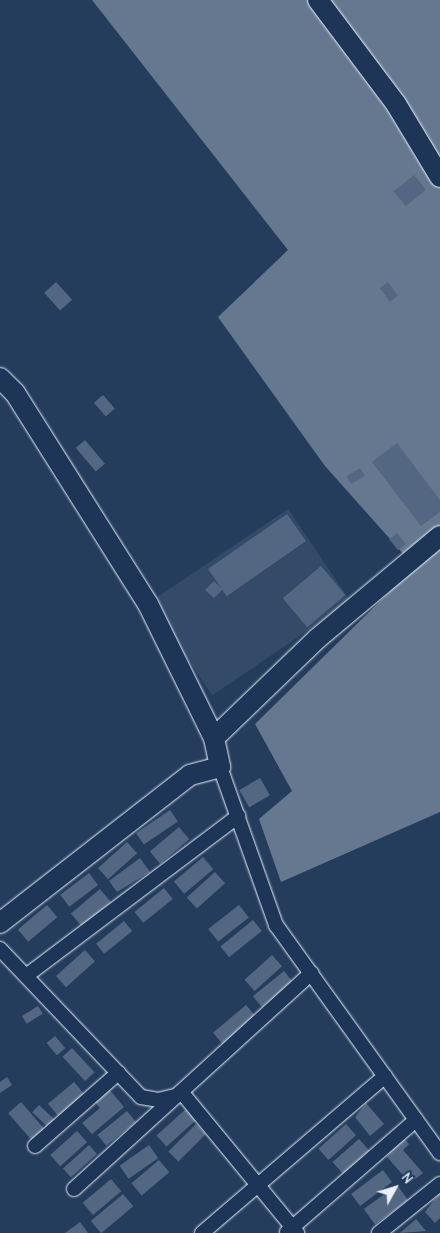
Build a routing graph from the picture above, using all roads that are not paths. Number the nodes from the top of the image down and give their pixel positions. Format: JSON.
{"nodes":[{"id":1,"x":318,"y":0,"type":"edge"},
{"id":2,"x":440,"y":177,"type":"edge"},
{"id":3,"x":0,"y":378,"type":"edge"},
{"id":4,"x":440,"y":536,"type":"edge"},
{"id":5,"x":214,"y":738,"type":"junction"},
{"id":6,"x":220,"y":767,"type":"junction"},
{"id":7,"x":238,"y":816,"type":"junction"},
{"id":8,"x":0,"y":923,"type":"edge"},
{"id":9,"x":0,"y":949,"type":"edge"},
{"id":10,"x":311,"y":973,"type":"junction"},
{"id":11,"x":26,"y":976,"type":"junction"},
{"id":12,"x":118,"y":1073,"type":"junction"},
{"id":13,"x":385,"y":1076,"type":"junction"},
{"id":14,"x":183,"y":1094,"type":"junction"},
{"id":15,"x":416,"y":1120,"type":"junction"},
{"id":16,"x":35,"y":1146,"type":"dead end"},
{"id":17,"x":440,"y":1153,"type":"edge"},
{"id":18,"x":440,"y":1184,"type":"edge"},
{"id":19,"x":258,"y":1185,"type":"junction"},
{"id":20,"x":74,"y":1189,"type":"dead end"},
{"id":21,"x":292,"y":1231,"type":"edge"},
{"id":22,"x":202,"y":1233,"type":"edge"},
{"id":23,"x":379,"y":1233,"type":"edge"}],
"edges":[{"from":1,"to":2,"type":"street"},
{"from":3,"to":5,"type":"street"},
{"from":4,"to":5,"type":"street"},
{"from":5,"to":6,"type":"street"},
{"from":6,"to":7,"type":"street"},
{"from":6,"to":8,"type":"street"},
{"from":7,"to":10,"type":"street"},
{"from":7,"to":11,"type":"street"},
{"from":9,"to":11,"type":"street"},
{"from":10,"to":13,"type":"street"},
{"from":10,"to":14,"type":"street"},
{"from":11,"to":12,"type":"street"},
{"from":12,"to":14,"type":"street"},
{"from":12,"to":16,"type":"street"},
{"from":13,"to":15,"type":"street"},
{"from":13,"to":19,"type":"street"},
{"from":14,"to":19,"type":"street"},
{"from":14,"to":20,"type":"street"},
{"from":15,"to":17,"type":"street"},
{"from":15,"to":21,"type":"street"},
{"from":18,"to":23,"type":"street"},
{"from":19,"to":21,"type":"street"},
{"from":19,"to":22,"type":"street"}]}
